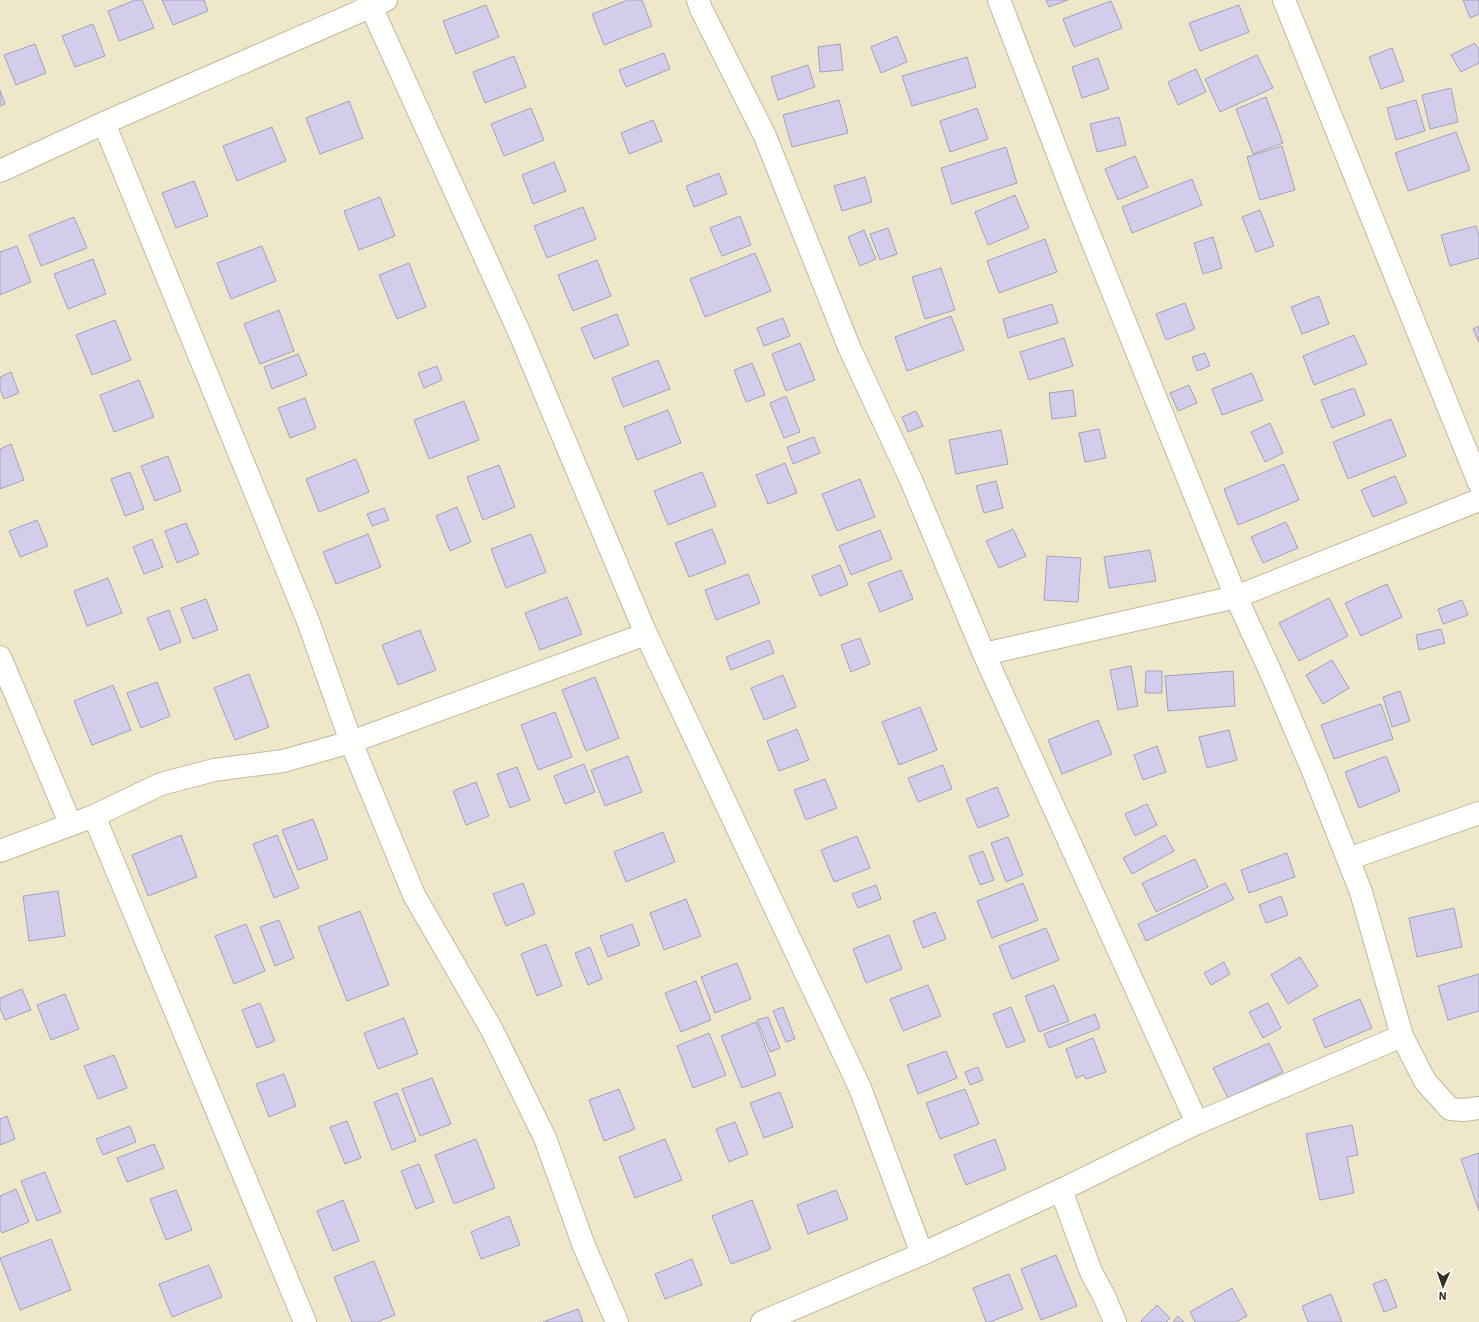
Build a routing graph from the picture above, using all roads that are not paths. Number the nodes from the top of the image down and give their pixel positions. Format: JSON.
{"nodes":[{"id":1,"x":698,"y":0,"type":"edge"},
{"id":2,"x":999,"y":0,"type":"edge"},
{"id":3,"x":1284,"y":0,"type":"edge"},
{"id":4,"x":375,"y":2,"type":"edge"},
{"id":5,"x":104,"y":123,"type":"junction"},
{"id":6,"x":0,"y":171,"type":"edge"},
{"id":7,"x":1479,"y":483,"type":"edge"},
{"id":8,"x":1479,"y":500,"type":"edge"},
{"id":9,"x":1236,"y":597,"type":"junction"},
{"id":10,"x":646,"y":634,"type":"junction"},
{"id":11,"x":984,"y":654,"type":"junction"},
{"id":12,"x":0,"y":657,"type":"edge"},
{"id":13,"x":350,"y":742,"type":"junction"},
{"id":14,"x":1479,"y":813,"type":"edge"},
{"id":15,"x":94,"y":816,"type":"junction"},
{"id":16,"x":70,"y":823,"type":"junction"},
{"id":17,"x":0,"y":851,"type":"edge"},
{"id":18,"x":1348,"y":859,"type":"junction"},
{"id":19,"x":1402,"y":1036,"type":"junction"},
{"id":20,"x":1479,"y":1108,"type":"edge"},
{"id":21,"x":1197,"y":1123,"type":"junction"},
{"id":22,"x":1061,"y":1190,"type":"junction"},
{"id":23,"x":922,"y":1254,"type":"junction"},
{"id":24,"x":305,"y":1322,"type":"edge"},
{"id":25,"x":617,"y":1322,"type":"edge"},
{"id":26,"x":762,"y":1322,"type":"edge"},
{"id":27,"x":1115,"y":1322,"type":"edge"}],
"edges":[{"from":1,"to":11,"type":"street"},
{"from":2,"to":9,"type":"street"},
{"from":3,"to":7,"type":"street"},
{"from":4,"to":5,"type":"street"},
{"from":4,"to":10,"type":"street"},
{"from":5,"to":6,"type":"street"},
{"from":5,"to":13,"type":"street"},
{"from":8,"to":9,"type":"street"},
{"from":9,"to":11,"type":"street"},
{"from":9,"to":18,"type":"street"},
{"from":10,"to":13,"type":"street"},
{"from":10,"to":23,"type":"street"},
{"from":11,"to":21,"type":"street"},
{"from":12,"to":16,"type":"street"},
{"from":13,"to":15,"type":"street"},
{"from":13,"to":25,"type":"street"},
{"from":14,"to":18,"type":"street"},
{"from":15,"to":16,"type":"street"},
{"from":15,"to":24,"type":"street"},
{"from":16,"to":17,"type":"street"},
{"from":18,"to":19,"type":"street"},
{"from":19,"to":20,"type":"street"},
{"from":19,"to":21,"type":"street"},
{"from":21,"to":22,"type":"street"},
{"from":22,"to":23,"type":"street"},
{"from":22,"to":27,"type":"street"},
{"from":23,"to":26,"type":"street"}]}
